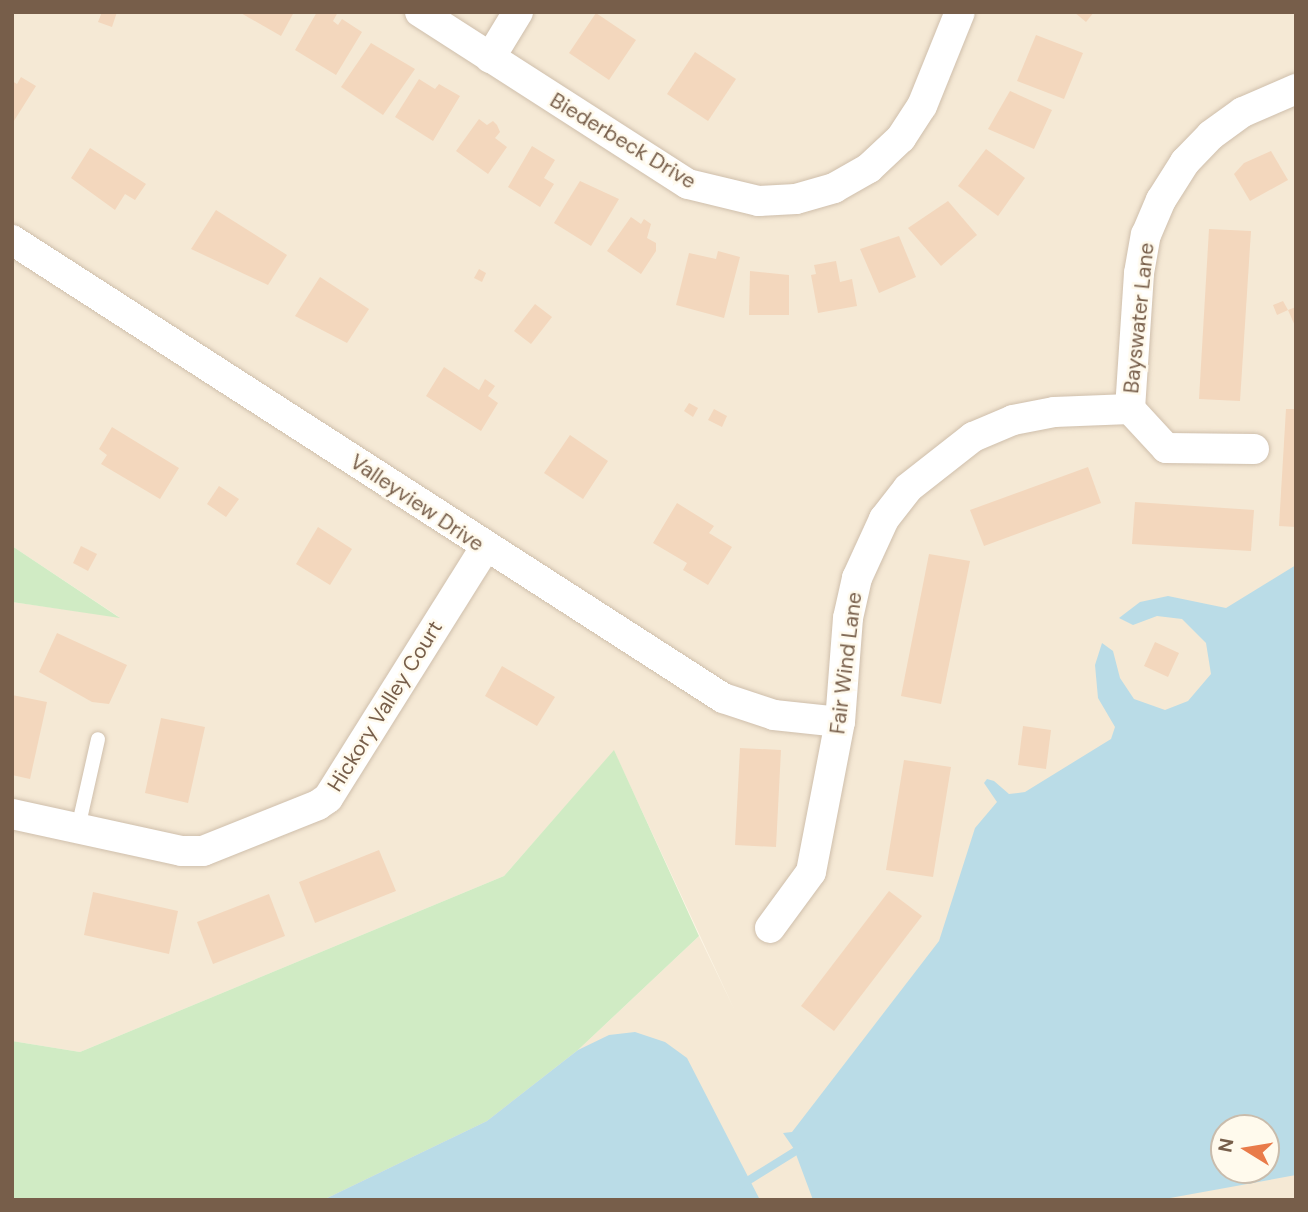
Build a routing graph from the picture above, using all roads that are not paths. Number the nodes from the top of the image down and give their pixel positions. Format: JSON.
{"nodes":[{"id":1,"x":419,"y":12,"type":"edge"},
{"id":2,"x":519,"y":12,"type":"edge"},
{"id":3,"x":960,"y":12,"type":"edge"},
{"id":4,"x":489,"y":58,"type":"junction"},
{"id":5,"x":1296,"y":89,"type":"edge"},
{"id":6,"x":12,"y":240,"type":"edge"},
{"id":7,"x":1130,"y":409,"type":"junction"},
{"id":8,"x":1254,"y":449,"type":"dead end"},
{"id":9,"x":485,"y":548,"type":"junction"},
{"id":10,"x":840,"y":722,"type":"junction"},
{"id":11,"x":98,"y":739,"type":"dead end"},
{"id":12,"x":12,"y":814,"type":"edge"},
{"id":13,"x":78,"y":828,"type":"junction"},
{"id":14,"x":770,"y":929,"type":"dead end"}],
"edges":[{"from":1,"to":4,"type":"street","name":"Biederbeck Drive"},
{"from":2,"to":4,"type":"street"},
{"from":3,"to":4,"type":"street","name":"Biederbeck Drive"},
{"from":5,"to":7,"type":"street","name":"Bayswater Lane"},
{"from":6,"to":9,"type":"street","name":"Valleyview Drive"},
{"from":7,"to":8,"type":"street"},
{"from":7,"to":10,"type":"street","name":"Fair Wind Lane"},
{"from":9,"to":10,"type":"street","name":"Valleyview Drive"},
{"from":9,"to":13,"type":"street","name":"Hickory Valley Court"},
{"from":10,"to":14,"type":"street","name":"Fair Wind Lane"},
{"from":11,"to":13,"type":"lane"},
{"from":12,"to":13,"type":"street","name":"Hickory Valley Court"}]}
